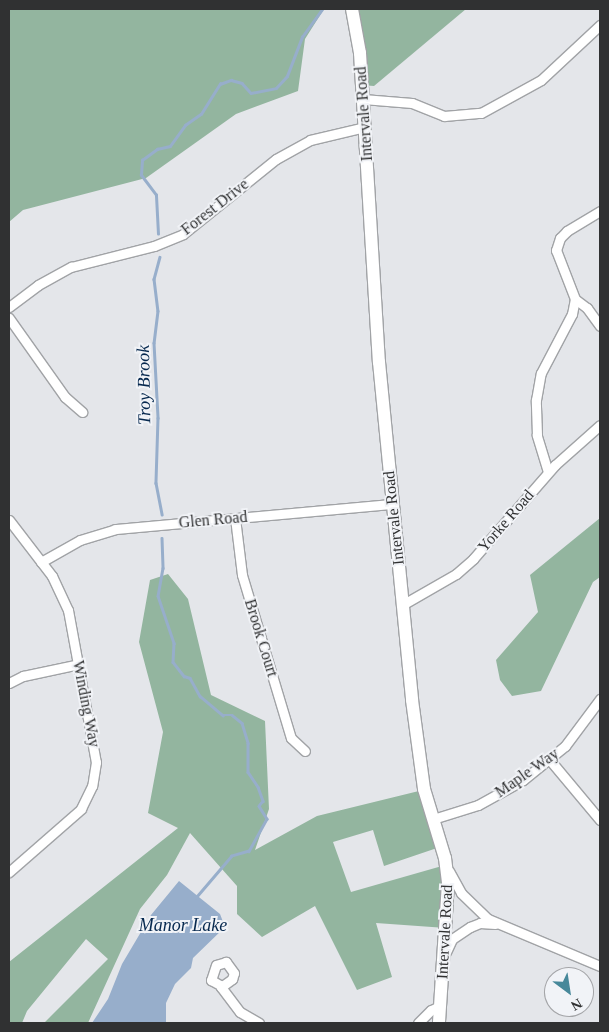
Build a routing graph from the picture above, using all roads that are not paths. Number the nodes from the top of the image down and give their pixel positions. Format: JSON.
{"nodes":[{"id":1,"x":352,"y":9,"type":"edge"},
{"id":2,"x":600,"y":25,"type":"edge"},
{"id":3,"x":363,"y":99,"type":"junction"},
{"id":4,"x":365,"y":128,"type":"junction"},
{"id":5,"x":600,"y":211,"type":"edge"},
{"id":6,"x":575,"y":298,"type":"junction"},
{"id":7,"x":9,"y":307,"type":"edge"},
{"id":8,"x":9,"y":318,"type":"edge"},
{"id":9,"x":600,"y":326,"type":"edge"},
{"id":10,"x":82,"y":412,"type":"dead end"},
{"id":11,"x":600,"y":425,"type":"edge"},
{"id":12,"x":548,"y":472,"type":"junction"},
{"id":13,"x":392,"y":504,"type":"junction"},
{"id":14,"x":236,"y":518,"type":"junction"},
{"id":15,"x":9,"y":520,"type":"edge"},
{"id":16,"x":41,"y":562,"type":"junction"},
{"id":17,"x":402,"y":605,"type":"junction"},
{"id":18,"x":79,"y":664,"type":"junction"},
{"id":19,"x":9,"y":683,"type":"edge"},
{"id":20,"x":600,"y":699,"type":"edge"},
{"id":21,"x":304,"y":751,"type":"dead end"},
{"id":22,"x":549,"y":759,"type":"junction"},
{"id":23,"x":433,"y":820,"type":"junction"},
{"id":24,"x":600,"y":820,"type":"edge"},
{"id":25,"x":445,"y":858,"type":"junction"},
{"id":26,"x":9,"y":872,"type":"edge"},
{"id":27,"x":498,"y":924,"type":"junction"},
{"id":28,"x":444,"y":955,"type":"junction"},
{"id":29,"x":600,"y":966,"type":"edge"},
{"id":30,"x":221,"y":987,"type":"dead end"},
{"id":31,"x":440,"y":1006,"type":"junction"},
{"id":32,"x":253,"y":1022,"type":"edge"},
{"id":33,"x":418,"y":1023,"type":"edge"},
{"id":34,"x":439,"y":1023,"type":"edge"}],
"edges":[{"from":1,"to":3,"type":"street","name":"Intervale Road"},
{"from":2,"to":3,"type":"street"},
{"from":3,"to":4,"type":"street","name":"Intervale Road"},
{"from":4,"to":7,"type":"street","name":"Forest Drive"},
{"from":4,"to":13,"type":"street","name":"Intervale Road"},
{"from":5,"to":6,"type":"street"},
{"from":6,"to":9,"type":"street"},
{"from":6,"to":12,"type":"street"},
{"from":8,"to":10,"type":"street"},
{"from":11,"to":12,"type":"street","name":"Yorke Road"},
{"from":12,"to":17,"type":"street","name":"Yorke Road"},
{"from":13,"to":14,"type":"street","name":"Glen Road"},
{"from":13,"to":17,"type":"street","name":"Intervale Road"},
{"from":14,"to":16,"type":"street","name":"Glen Road"},
{"from":14,"to":21,"type":"street","name":"Brook Court"},
{"from":15,"to":16,"type":"street","name":"Winding Way"},
{"from":16,"to":18,"type":"street","name":"Winding Way"},
{"from":17,"to":23,"type":"street","name":"Intervale Road"},
{"from":18,"to":19,"type":"street"},
{"from":18,"to":26,"type":"street","name":"Winding Way"},
{"from":20,"to":22,"type":"street","name":"Maple Way"},
{"from":22,"to":23,"type":"street","name":"Maple Way"},
{"from":22,"to":24,"type":"street"},
{"from":23,"to":25,"type":"street","name":"Intervale Road"},
{"from":25,"to":27,"type":"street"},
{"from":25,"to":28,"type":"street","name":"Intervale Road"},
{"from":27,"to":28,"type":"street"},
{"from":27,"to":29,"type":"street"},
{"from":28,"to":31,"type":"street","name":"Intervale Road"},
{"from":30,"to":32,"type":"street"},
{"from":31,"to":33,"type":"street"},
{"from":31,"to":34,"type":"street","name":"Intervale Road"}]}
